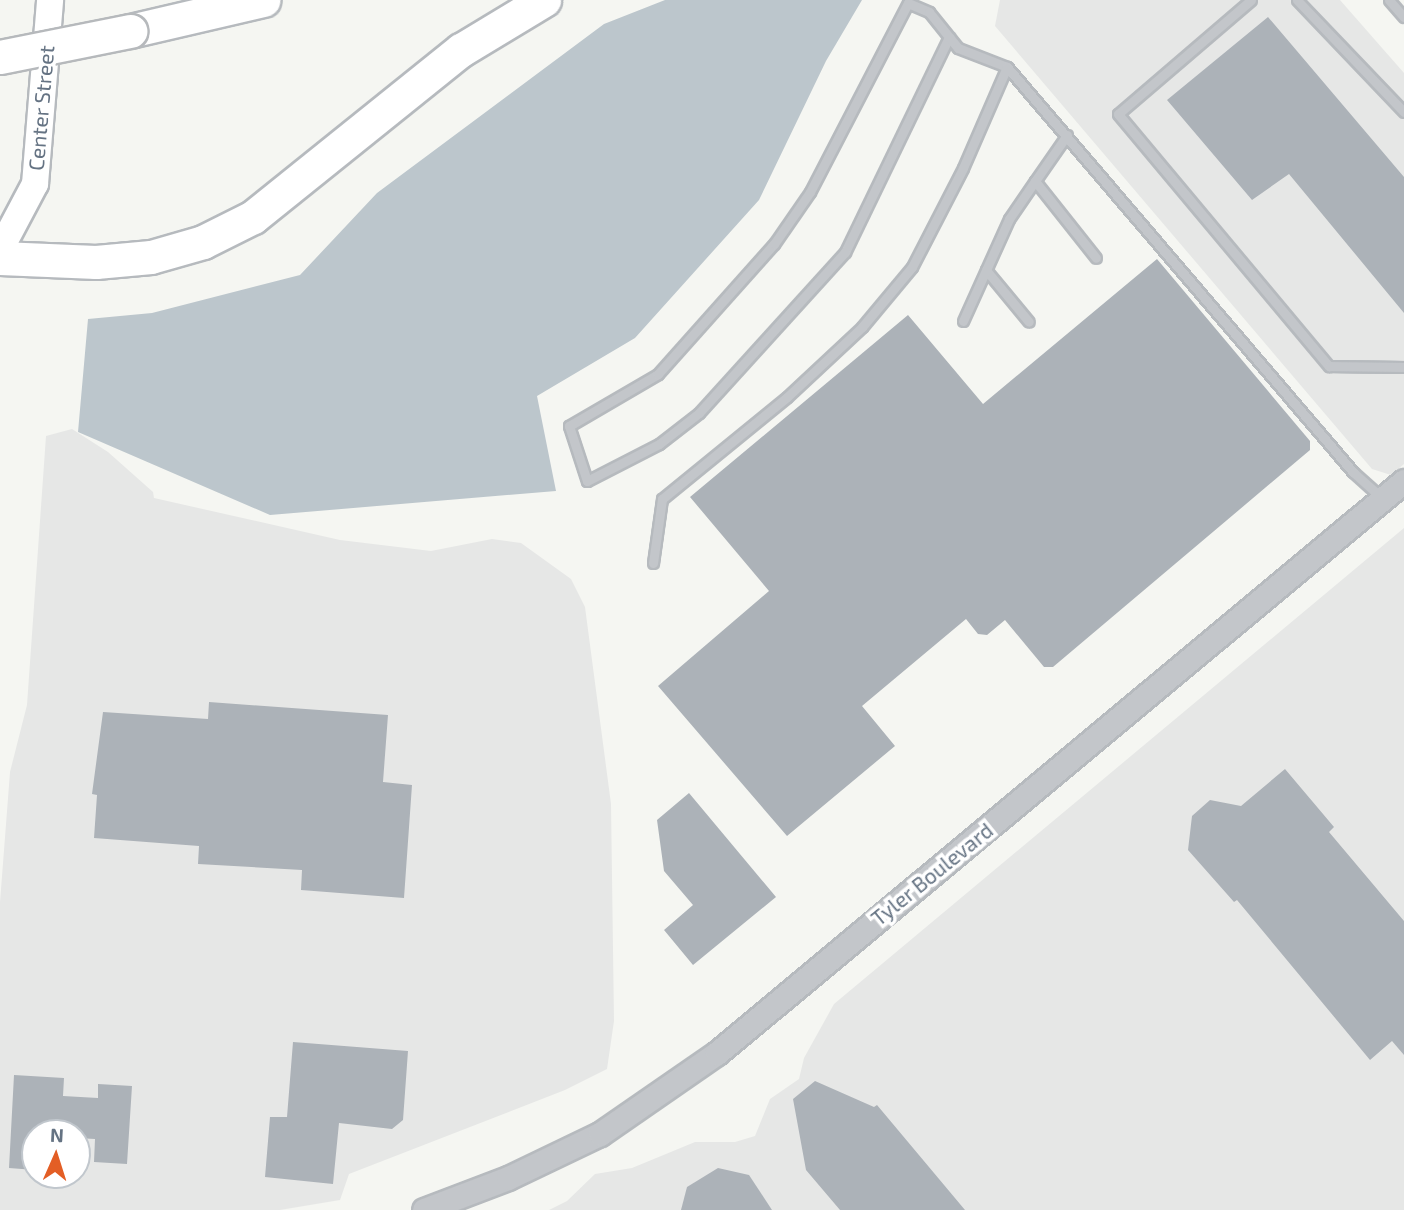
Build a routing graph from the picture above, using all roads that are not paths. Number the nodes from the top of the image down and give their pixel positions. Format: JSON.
{"nodes":[{"id":1,"x":50,"y":0,"type":"edge"},
{"id":2,"x":263,"y":0,"type":"edge"},
{"id":3,"x":544,"y":0,"type":"edge"},
{"id":4,"x":1251,"y":0,"type":"edge"},
{"id":5,"x":1297,"y":0,"type":"edge"},
{"id":6,"x":1389,"y":0,"type":"edge"},
{"id":7,"x":1404,"y":17,"type":"edge"},
{"id":8,"x":949,"y":37,"type":"junction"},
{"id":9,"x":0,"y":57,"type":"edge"},
{"id":10,"x":1007,"y":67,"type":"junction"},
{"id":11,"x":1404,"y":112,"type":"edge"},
{"id":12,"x":1067,"y":135,"type":"junction"},
{"id":13,"x":1035,"y":181,"type":"junction"},
{"id":14,"x":0,"y":250,"type":"edge"},
{"id":15,"x":0,"y":258,"type":"edge"},
{"id":16,"x":1096,"y":258,"type":"dead end"},
{"id":17,"x":986,"y":270,"type":"junction"},
{"id":18,"x":963,"y":321,"type":"dead end"},
{"id":19,"x":1029,"y":322,"type":"dead end"},
{"id":20,"x":1404,"y":367,"type":"edge"},
{"id":21,"x":1404,"y":481,"type":"edge"},
{"id":22,"x":1382,"y":499,"type":"junction"},
{"id":23,"x":653,"y":563,"type":"dead end"},
{"id":24,"x":424,"y":1210,"type":"edge"}],
"edges":[{"from":1,"to":14,"type":"main road","name":"Center Street"},
{"from":2,"to":9,"type":"highway","bridge":true},
{"from":3,"to":15,"type":"highway"},
{"from":4,"to":20,"type":"lane"},
{"from":5,"to":11,"type":"lane"},
{"from":6,"to":7,"type":"lane"},
{"from":8,"to":8,"type":"lane"},
{"from":8,"to":10,"type":"lane"},
{"from":10,"to":12,"type":"lane"},
{"from":10,"to":23,"type":"lane"},
{"from":12,"to":13,"type":"lane"},
{"from":12,"to":22,"type":"lane"},
{"from":13,"to":16,"type":"lane"},
{"from":13,"to":17,"type":"lane"},
{"from":17,"to":18,"type":"lane"},
{"from":17,"to":19,"type":"lane"},
{"from":21,"to":22,"type":"street","name":"Tyler Boulevard"},
{"from":22,"to":24,"type":"street","name":"Tyler Boulevard"}]}
